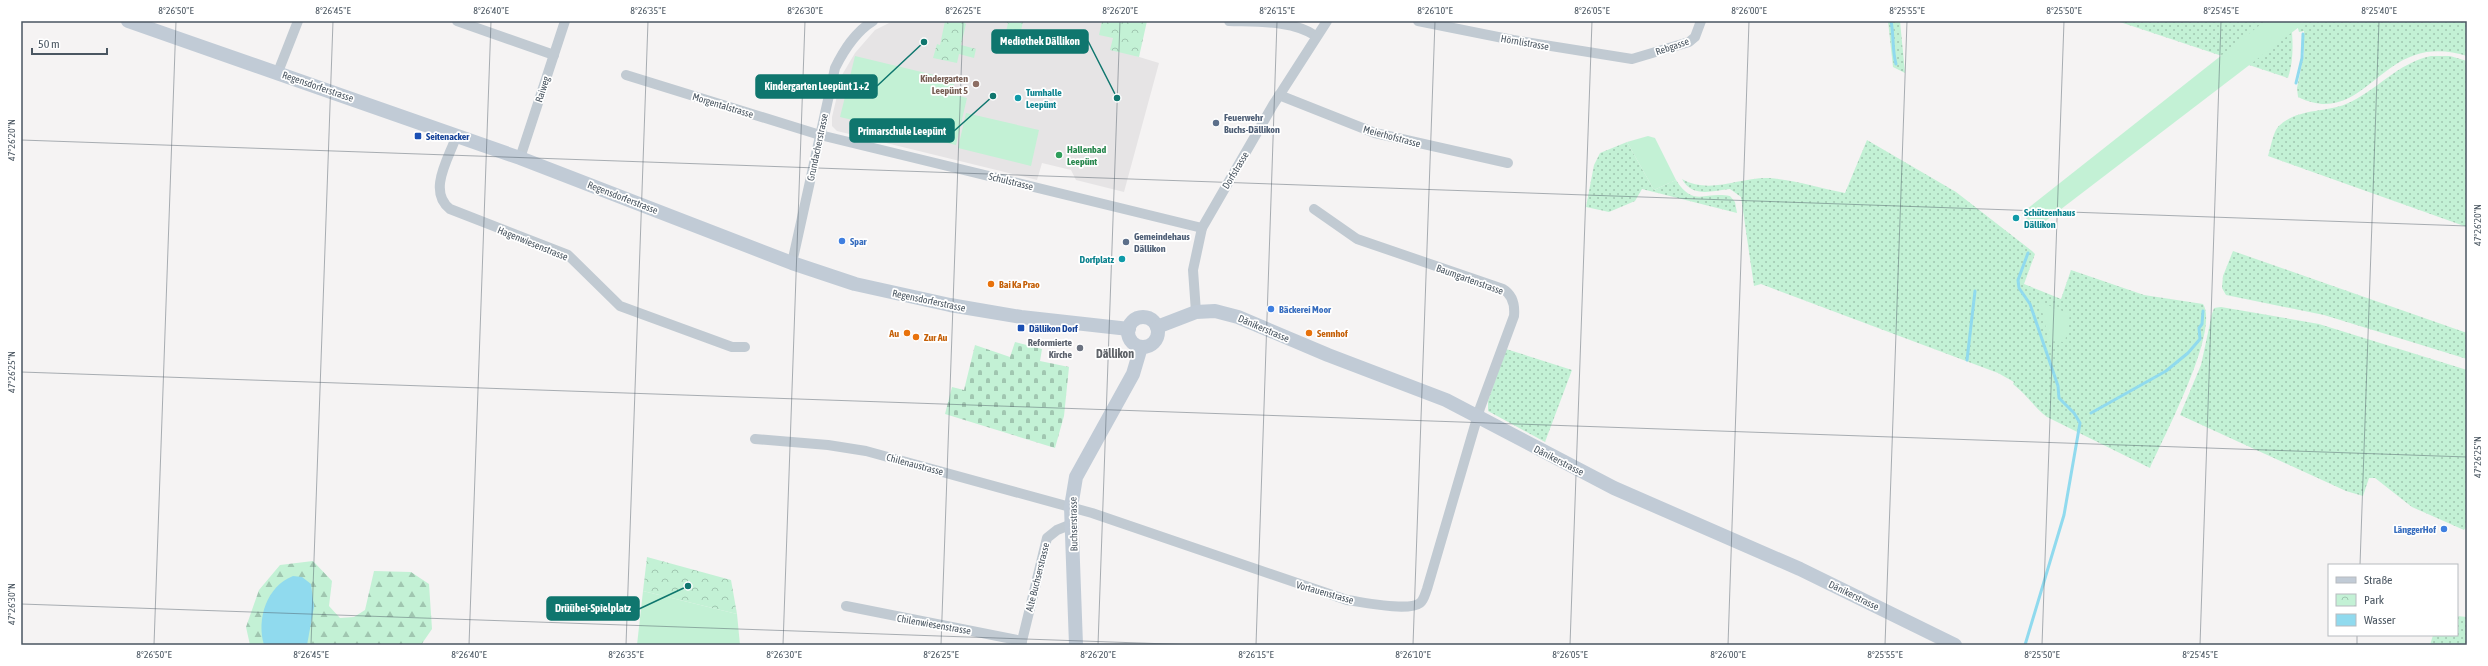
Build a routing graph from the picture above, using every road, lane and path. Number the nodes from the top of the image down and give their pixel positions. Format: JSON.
{"nodes":[{"id":1,"x":128,"y":21,"type":"edge"},
{"id":2,"x":298,"y":21,"type":"edge"},
{"id":3,"x":457,"y":21,"type":"edge"},
{"id":4,"x":565,"y":21,"type":"edge"},
{"id":5,"x":873,"y":21,"type":"edge"},
{"id":6,"x":1229,"y":21,"type":"edge"},
{"id":7,"x":1327,"y":21,"type":"edge"},
{"id":8,"x":1418,"y":21,"type":"edge"},
{"id":9,"x":1701,"y":21,"type":"edge"},
{"id":10,"x":861,"y":24,"type":"edge"},
{"id":11,"x":1316,"y":36,"type":"junction"},
{"id":12,"x":554,"y":55,"type":"junction"},
{"id":13,"x":1632,"y":59,"type":"joint"},
{"id":14,"x":278,"y":72,"type":"junction"},
{"id":15,"x":626,"y":75,"type":"dead end"},
{"id":16,"x":1279,"y":95,"type":"junction"},
{"id":17,"x":820,"y":135,"type":"junction"},
{"id":18,"x":456,"y":137,"type":"junction"},
{"id":19,"x":520,"y":158,"type":"junction"},
{"id":20,"x":1508,"y":163,"type":"dead end"},
{"id":21,"x":1314,"y":209,"type":"dead end"},
{"id":22,"x":1202,"y":228,"type":"junction"},
{"id":23,"x":792,"y":263,"type":"junction"},
{"id":24,"x":1196,"y":312,"type":"junction"},
{"id":25,"x":1157,"y":327,"type":"junction"},
{"id":26,"x":1129,"y":329,"type":"junction"},
{"id":27,"x":745,"y":347,"type":"dead end"},
{"id":28,"x":1141,"y":347,"type":"junction"},
{"id":29,"x":1477,"y":417,"type":"junction"},
{"id":30,"x":755,"y":439,"type":"dead end"},
{"id":31,"x":1072,"y":507,"type":"junction"},
{"id":32,"x":1072,"y":524,"type":"junction"},
{"id":33,"x":846,"y":606,"type":"dead end"},
{"id":34,"x":1021,"y":643,"type":"edge"},
{"id":35,"x":1076,"y":645,"type":"edge"},
{"id":36,"x":1955,"y":645,"type":"edge"}],
"edges":[{"from":1,"to":14,"type":"street","name":"Regensdorferstrasse"},
{"from":2,"to":14,"type":"street"},
{"from":3,"to":12,"type":"street"},
{"from":4,"to":12,"type":"street","name":"Raiweg"},
{"from":5,"to":10,"type":"street","name":"Grundacherstrasse"},
{"from":6,"to":11,"type":"street"},
{"from":7,"to":11,"type":"street","name":"Dorfstrasse"},
{"from":8,"to":13,"type":"street","name":"Hörnlistrasse"},
{"from":9,"to":13,"type":"street","name":"Rebgasse"},
{"from":10,"to":17,"type":"street","name":"Grundacherstrasse"},
{"from":11,"to":16,"type":"street","name":"Dorfstrasse"},
{"from":12,"to":19,"type":"street","name":"Raiweg"},
{"from":14,"to":18,"type":"street","name":"Regensdorferstrasse"},
{"from":15,"to":17,"type":"street","name":"Morgentalstrasse"},
{"from":16,"to":20,"type":"street","name":"Meierhofstrasse"},
{"from":16,"to":22,"type":"street","name":"Dorfstrasse"},
{"from":17,"to":22,"type":"street","name":"Schulstrasse"},
{"from":17,"to":23,"type":"street","name":"Grundacherstrasse"},
{"from":18,"to":19,"type":"street","name":"Regensdorferstrasse"},
{"from":18,"to":27,"type":"street","name":"Hagenwiesenstrasse"},
{"from":19,"to":23,"type":"street","name":"Regensdorferstrasse"},
{"from":21,"to":29,"type":"street","name":"Baumgartenstrasse"},
{"from":22,"to":24,"type":"street","name":"Dorfstrasse"},
{"from":23,"to":26,"type":"street","name":"Regensdorferstrasse"},
{"from":24,"to":25,"type":"street","name":"Dänikerstrasse"},
{"from":24,"to":29,"type":"street","name":"Dänikerstrasse"},
{"from":25,"to":26,"type":"street"},
{"from":25,"to":28,"type":"street"},
{"from":26,"to":28,"type":"street"},
{"from":28,"to":31,"type":"street","name":"Buchserstrasse"},
{"from":29,"to":31,"type":"street","name":"Vortauenstrasse"},
{"from":29,"to":36,"type":"street","name":"Dänikerstrasse"},
{"from":30,"to":31,"type":"street","name":"Chilenaustrasse"},
{"from":31,"to":32,"type":"street","name":"Buchserstrasse"},
{"from":32,"to":34,"type":"street","name":"Alte Buchserstrasse"},
{"from":32,"to":35,"type":"street","name":"Buchserstrasse"},
{"from":33,"to":34,"type":"street","name":"Chilenwiesenstrasse"}]}
